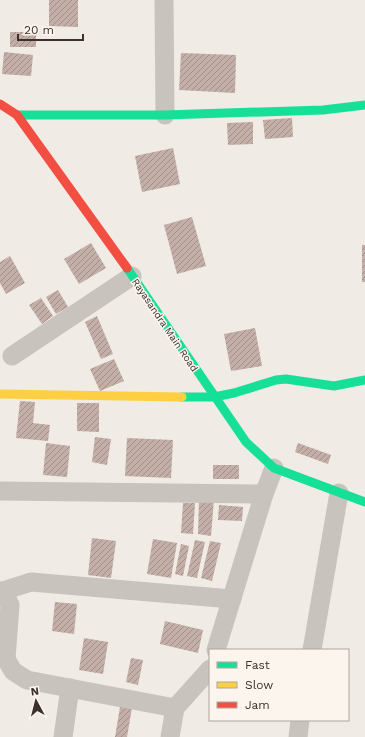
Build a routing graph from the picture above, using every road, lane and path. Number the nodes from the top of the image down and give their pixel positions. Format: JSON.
{"nodes":[{"id":1,"x":164,"y":0,"type":"edge"},
{"id":2,"x":0,"y":104,"type":"edge"},
{"id":3,"x":365,"y":105,"type":"edge"},
{"id":4,"x":165,"y":114,"type":"junction"},
{"id":5,"x":17,"y":115,"type":"junction"},
{"id":6,"x":132,"y":276,"type":"junction"},
{"id":7,"x":12,"y":356,"type":"dead end"},
{"id":8,"x":365,"y":380,"type":"edge"},
{"id":9,"x":0,"y":394,"type":"edge"},
{"id":10,"x":214,"y":396,"type":"junction"},
{"id":11,"x":274,"y":468,"type":"junction"},
{"id":12,"x":0,"y":491,"type":"edge"},
{"id":13,"x":339,"y":493,"type":"junction"},
{"id":14,"x":264,"y":494,"type":"junction"},
{"id":15,"x":365,"y":502,"type":"edge"},
{"id":16,"x":2,"y":591,"type":"edge"},
{"id":17,"x":232,"y":600,"type":"junction"},
{"id":18,"x":216,"y":649,"type":"edge"},
{"id":19,"x":312,"y":649,"type":"edge"},
{"id":20,"x":209,"y":670,"type":"edge"},
{"id":21,"x":70,"y":688,"type":"junction"},
{"id":22,"x":175,"y":708,"type":"junction"},
{"id":23,"x":300,"y":721,"type":"edge"},
{"id":24,"x":63,"y":737,"type":"edge"},
{"id":25,"x":170,"y":737,"type":"edge"},
{"id":26,"x":298,"y":737,"type":"edge"}],
"edges":[{"from":1,"to":4,"type":"street"},
{"from":2,"to":5,"type":"street","name":"Rayasandra Main Road"},
{"from":3,"to":4,"type":"street"},
{"from":4,"to":5,"type":"street"},
{"from":5,"to":6,"type":"street","name":"Rayasandra Main Road"},
{"from":6,"to":7,"type":"street"},
{"from":6,"to":10,"type":"street","name":"Rayasandra Main Road"},
{"from":8,"to":10,"type":"street"},
{"from":9,"to":10,"type":"street"},
{"from":10,"to":11,"type":"street","name":"Rayasandra Main Road"},
{"from":11,"to":13,"type":"street","name":"Rayasandra Main Road"},
{"from":11,"to":14,"type":"street"},
{"from":12,"to":14,"type":"street"},
{"from":13,"to":15,"type":"street","name":"Rayasandra Main Road"},
{"from":13,"to":19,"type":"street"},
{"from":14,"to":17,"type":"street"},
{"from":16,"to":17,"type":"street"},
{"from":16,"to":21,"type":"street"},
{"from":17,"to":18,"type":"street"},
{"from":20,"to":22,"type":"street"},
{"from":21,"to":22,"type":"street"},
{"from":21,"to":24,"type":"street"},
{"from":22,"to":25,"type":"street"},
{"from":23,"to":26,"type":"street"}]}
